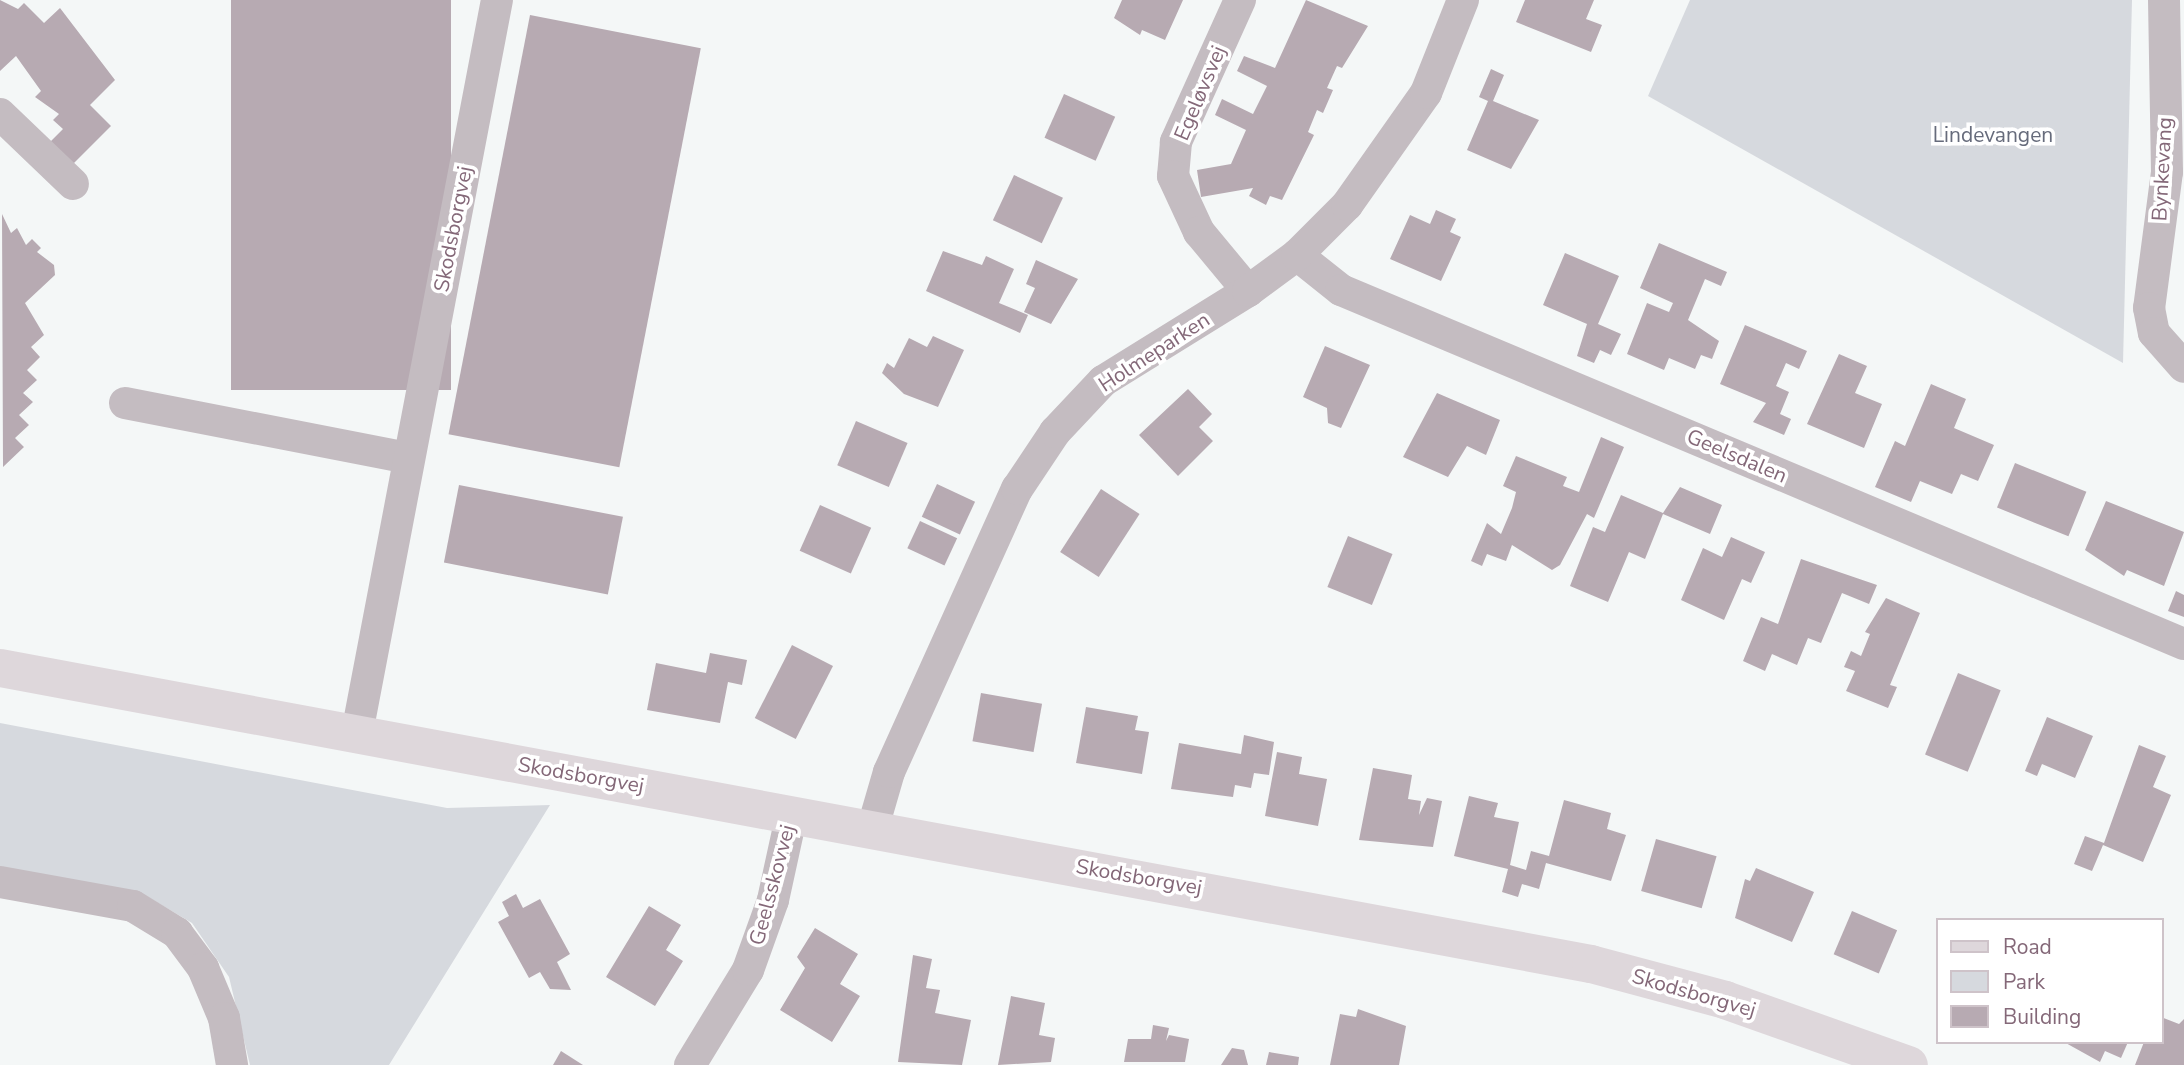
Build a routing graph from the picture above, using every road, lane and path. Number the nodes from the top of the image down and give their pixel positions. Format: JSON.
{"nodes":[{"id":1,"x":497,"y":0,"type":"edge"},
{"id":2,"x":1240,"y":0,"type":"edge"},
{"id":3,"x":1463,"y":0,"type":"edge"},
{"id":4,"x":2164,"y":0,"type":"edge"},
{"id":5,"x":0,"y":114,"type":"edge"},
{"id":6,"x":73,"y":184,"type":"dead end"},
{"id":7,"x":1297,"y":255,"type":"junction"},
{"id":8,"x":1248,"y":291,"type":"junction"},
{"id":9,"x":2184,"y":367,"type":"edge"},
{"id":10,"x":125,"y":403,"type":"dead end"},
{"id":11,"x":409,"y":458,"type":"junction"},
{"id":12,"x":2184,"y":644,"type":"edge"},
{"id":13,"x":0,"y":668,"type":"edge"},
{"id":14,"x":357,"y":733,"type":"junction"},
{"id":15,"x":792,"y":813,"type":"junction"},
{"id":16,"x":873,"y":827,"type":"junction"},
{"id":17,"x":0,"y":882,"type":"edge"},
{"id":18,"x":232,"y":1065,"type":"edge"},
{"id":19,"x":690,"y":1065,"type":"edge"},
{"id":20,"x":1909,"y":1065,"type":"edge"}],
"edges":[{"from":1,"to":11,"type":"street","name":"Skodsborgvej"},
{"from":2,"to":8,"type":"street","name":"Egeløvsvej"},
{"from":3,"to":7,"type":"street","name":"Holmeparken"},
{"from":4,"to":9,"type":"street","name":"Bynkevang"},
{"from":5,"to":6,"type":"street"},
{"from":7,"to":8,"type":"street","name":"Holmeparken"},
{"from":7,"to":12,"type":"street","name":"Geelsdalen"},
{"from":8,"to":16,"type":"street","name":"Holmeparken"},
{"from":10,"to":11,"type":"street"},
{"from":11,"to":14,"type":"street","name":"Skodsborgvej"},
{"from":13,"to":14,"type":"street","name":"Skodsborgvej"},
{"from":14,"to":15,"type":"street","name":"Skodsborgvej"},
{"from":15,"to":16,"type":"street","name":"Skodsborgvej"},
{"from":15,"to":19,"type":"street","name":"Geelsskovvej"},
{"from":16,"to":20,"type":"street","name":"Skodsborgvej"},
{"from":17,"to":18,"type":"street"}]}
